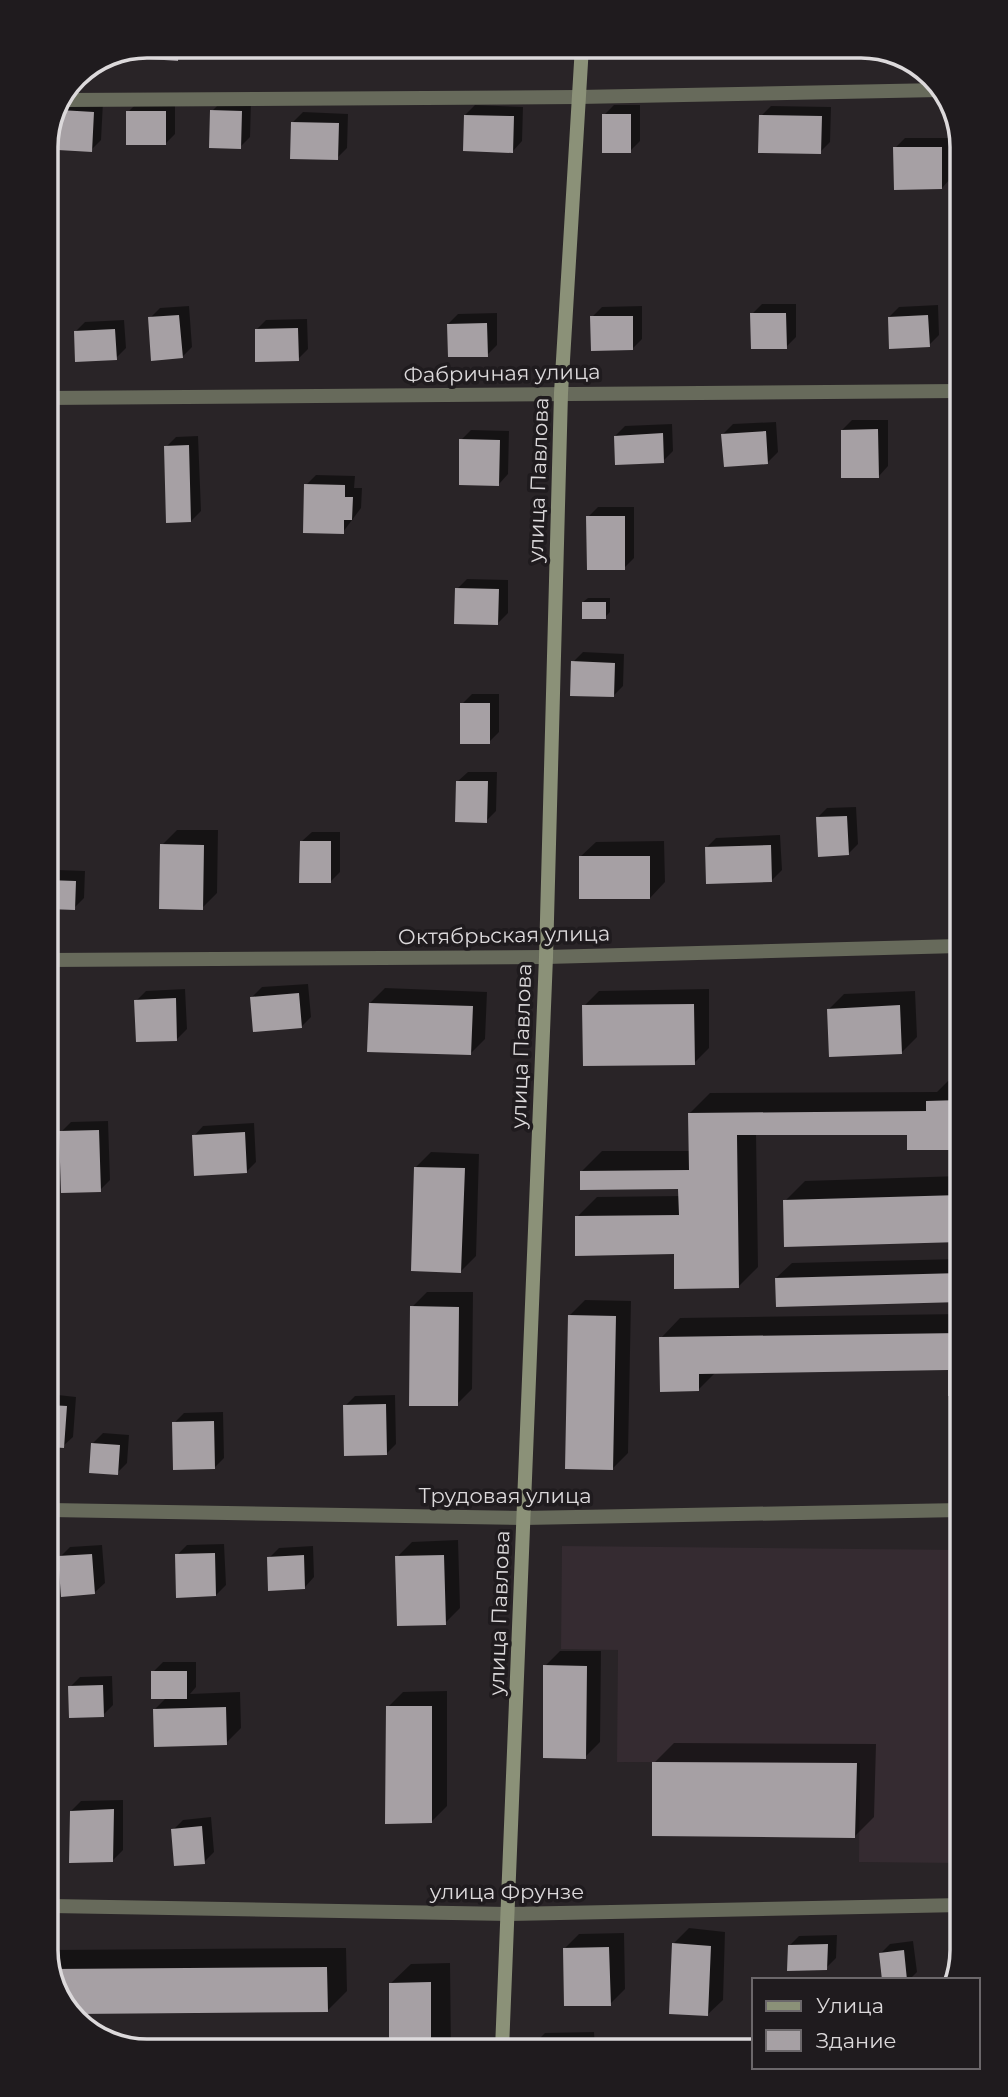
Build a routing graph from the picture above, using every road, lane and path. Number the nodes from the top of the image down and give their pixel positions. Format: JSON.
{"nodes":[{"id":1,"x":581,"y":58,"type":"edge"},
{"id":2,"x":930,"y":90,"type":"edge"},
{"id":3,"x":578,"y":97,"type":"junction"},
{"id":4,"x":72,"y":100,"type":"edge"},
{"id":5,"x":950,"y":391,"type":"edge"},
{"id":6,"x":561,"y":393,"type":"junction"},
{"id":7,"x":58,"y":398,"type":"edge"},
{"id":8,"x":950,"y":946,"type":"edge"},
{"id":9,"x":546,"y":957,"type":"junction"},
{"id":10,"x":58,"y":960,"type":"edge"},
{"id":11,"x":58,"y":1510,"type":"edge"},
{"id":12,"x":950,"y":1510,"type":"edge"},
{"id":13,"x":523,"y":1518,"type":"junction"},
{"id":14,"x":950,"y":1905,"type":"edge"},
{"id":15,"x":58,"y":1906,"type":"edge"},
{"id":16,"x":509,"y":1914,"type":"junction"},
{"id":17,"x":503,"y":2039,"type":"edge"}],
"edges":[{"from":1,"to":3,"type":"street","name":"улица Павлова"},
{"from":2,"to":3,"type":"street"},
{"from":3,"to":4,"type":"street"},
{"from":3,"to":6,"type":"street","name":"улица Павлова"},
{"from":5,"to":6,"type":"street","name":"Фабричная улица"},
{"from":6,"to":7,"type":"street","name":"Фабричная улица"},
{"from":6,"to":9,"type":"street","name":"улица Павлова"},
{"from":8,"to":9,"type":"street","name":"Октябрьская улица"},
{"from":9,"to":10,"type":"street","name":"Октябрьская улица"},
{"from":9,"to":13,"type":"street","name":"улица Павлова"},
{"from":11,"to":13,"type":"street","name":"Трудовая улица"},
{"from":12,"to":13,"type":"street","name":"Трудовая улица"},
{"from":13,"to":16,"type":"street","name":"улица Павлова"},
{"from":14,"to":16,"type":"street","name":"улица Фрунзе"},
{"from":15,"to":16,"type":"street","name":"улица Фрунзе"},
{"from":16,"to":17,"type":"street","name":"улица Павлова"}]}
